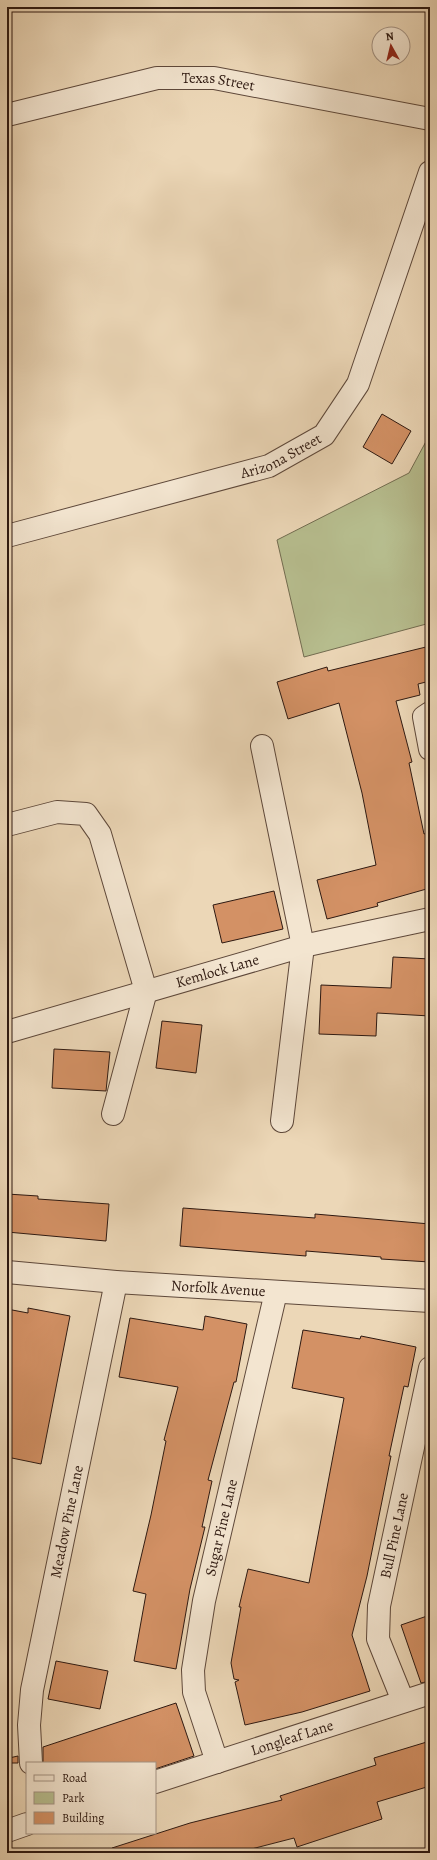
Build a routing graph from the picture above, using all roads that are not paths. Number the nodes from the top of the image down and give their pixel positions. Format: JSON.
{"nodes":[{"id":1,"x":7,"y":115,"type":"edge"},
{"id":2,"x":430,"y":120,"type":"edge"},
{"id":3,"x":430,"y":172,"type":"edge"},
{"id":4,"x":7,"y":536,"type":"edge"},
{"id":5,"x":430,"y":713,"type":"edge"},
{"id":6,"x":262,"y":746,"type":"dead end"},
{"id":7,"x":430,"y":749,"type":"edge"},
{"id":8,"x":7,"y":825,"type":"edge"},
{"id":9,"x":430,"y":918,"type":"edge"},
{"id":10,"x":303,"y":946,"type":"junction"},
{"id":11,"x":146,"y":991,"type":"junction"},
{"id":12,"x":7,"y":1032,"type":"edge"},
{"id":13,"x":112,"y":1114,"type":"dead end"},
{"id":14,"x":282,"y":1122,"type":"dead end"},
{"id":15,"x":7,"y":1272,"type":"edge"},
{"id":16,"x":116,"y":1282,"type":"junction"},
{"id":17,"x":276,"y":1292,"type":"junction"},
{"id":18,"x":430,"y":1301,"type":"edge"},
{"id":19,"x":430,"y":1368,"type":"edge"},
{"id":20,"x":430,"y":1693,"type":"edge"},
{"id":21,"x":403,"y":1701,"type":"junction"},
{"id":22,"x":31,"y":1762,"type":"edge"},
{"id":23,"x":217,"y":1762,"type":"junction"},
{"id":24,"x":156,"y":1782,"type":"edge"},
{"id":25,"x":26,"y":1824,"type":"edge"},
{"id":26,"x":7,"y":1831,"type":"edge"}],
"edges":[{"from":1,"to":2,"type":"street","name":"Texas Street"},
{"from":3,"to":4,"type":"street","name":"Arizona Street"},
{"from":5,"to":7,"type":"street"},
{"from":6,"to":10,"type":"street"},
{"from":8,"to":11,"type":"street"},
{"from":9,"to":10,"type":"street","name":"Kemlock Lane"},
{"from":10,"to":11,"type":"street","name":"Kemlock Lane"},
{"from":10,"to":14,"type":"street"},
{"from":11,"to":12,"type":"street","name":"Kemlock Lane"},
{"from":11,"to":13,"type":"street"},
{"from":15,"to":16,"type":"street","name":"Norfolk Avenue"},
{"from":16,"to":17,"type":"street","name":"Norfolk Avenue"},
{"from":16,"to":22,"type":"street","name":"Meadow Pine Lane"},
{"from":17,"to":18,"type":"street","name":"Norfolk Avenue"},
{"from":17,"to":23,"type":"street","name":"Sugar Pine Lane"},
{"from":19,"to":21,"type":"street","name":"Bull Pine Lane"},
{"from":20,"to":21,"type":"street","name":"Longleaf Lane"},
{"from":21,"to":23,"type":"street","name":"Longleaf Lane"},
{"from":23,"to":24,"type":"street","name":"Longleaf Lane"},
{"from":25,"to":26,"type":"street"}]}
